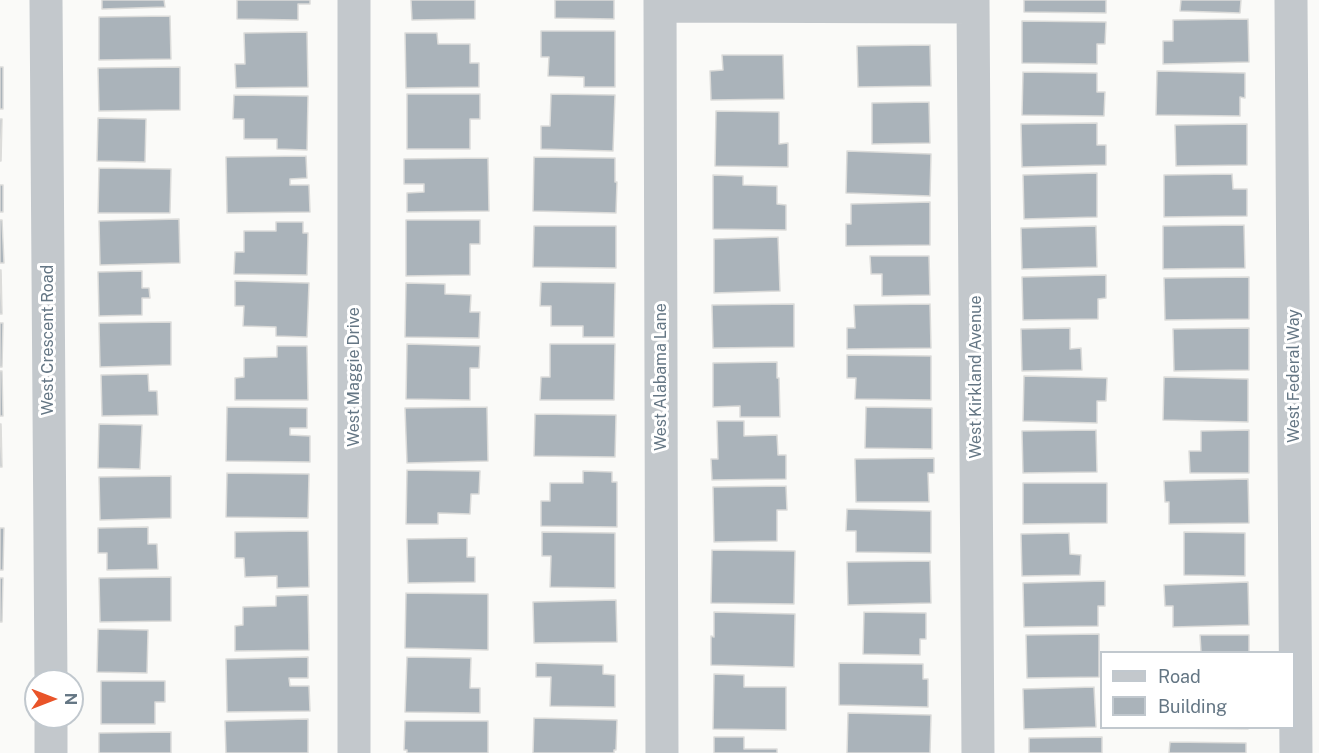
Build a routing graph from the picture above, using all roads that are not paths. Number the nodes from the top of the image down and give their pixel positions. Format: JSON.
{"nodes":[{"id":1,"x":46,"y":0,"type":"edge"},
{"id":2,"x":354,"y":0,"type":"edge"},
{"id":3,"x":1291,"y":0,"type":"edge"},
{"id":4,"x":660,"y":3,"type":"edge"},
{"id":5,"x":973,"y":4,"type":"edge"},
{"id":6,"x":51,"y":669,"type":"edge"},
{"id":7,"x":51,"y":729,"type":"edge"},
{"id":8,"x":51,"y":753,"type":"edge"},
{"id":9,"x":354,"y":753,"type":"edge"},
{"id":10,"x":662,"y":753,"type":"edge"},
{"id":11,"x":978,"y":753,"type":"edge"},
{"id":12,"x":1296,"y":753,"type":"edge"}],
"edges":[{"from":1,"to":6,"type":"street","name":"West Crescent Road"},
{"from":2,"to":9,"type":"street","name":"West Maggie Drive"},
{"from":3,"to":12,"type":"street","name":"West Federal Way"},
{"from":4,"to":5,"type":"street"},
{"from":4,"to":10,"type":"street","name":"West Alabama Lane"},
{"from":5,"to":11,"type":"street","name":"West Kirkland Avenue"},
{"from":7,"to":8,"type":"street"}]}
